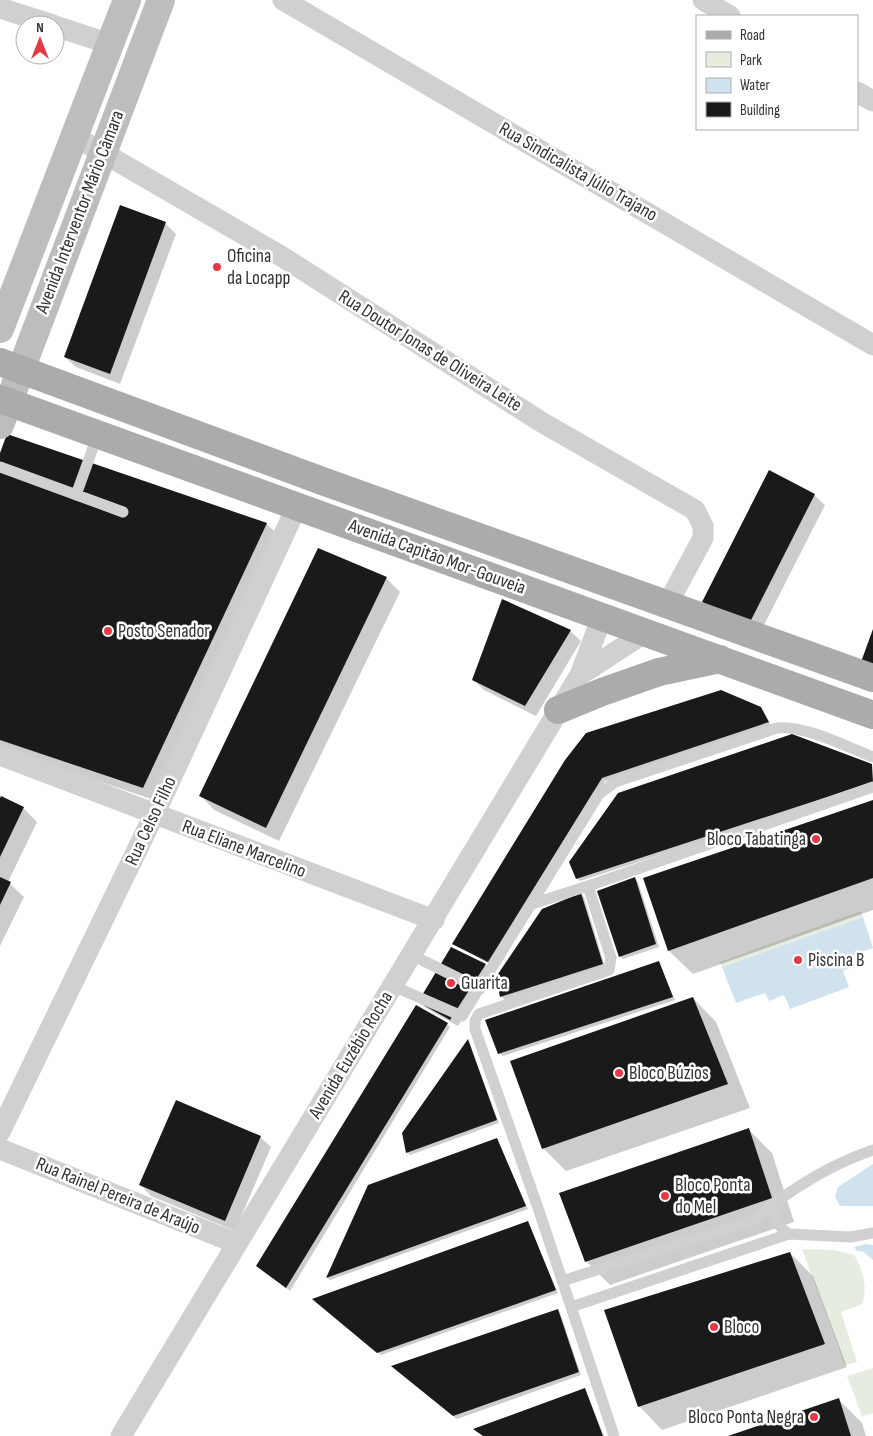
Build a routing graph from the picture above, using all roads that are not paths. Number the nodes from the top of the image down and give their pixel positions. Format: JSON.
{"nodes":[{"id":1,"x":127,"y":0,"type":"edge"},
{"id":2,"x":161,"y":0,"type":"edge"},
{"id":3,"x":283,"y":0,"type":"edge"},
{"id":4,"x":703,"y":0,"type":"edge"},
{"id":5,"x":0,"y":8,"type":"edge"},
{"id":6,"x":22,"y":15,"type":"edge"},
{"id":7,"x":728,"y":15,"type":"edge"},
{"id":8,"x":65,"y":29,"type":"edge"},
{"id":9,"x":110,"y":44,"type":"junction"},
{"id":10,"x":858,"y":93,"type":"edge"},
{"id":11,"x":873,"y":101,"type":"edge"},
{"id":12,"x":74,"y":136,"type":"junction"},
{"id":13,"x":103,"y":152,"type":"junction"},
{"id":14,"x":0,"y":330,"type":"edge"},
{"id":15,"x":873,"y":345,"type":"edge"},
{"id":16,"x":10,"y":366,"type":"edge"},
{"id":17,"x":3,"y":409,"type":"edge"},
{"id":18,"x":98,"y":434,"type":"junction"},
{"id":19,"x":0,"y":467,"type":"edge"},
{"id":20,"x":76,"y":495,"type":"junction"},
{"id":21,"x":296,"y":506,"type":"junction"},
{"id":22,"x":123,"y":512,"type":"dead end"},
{"id":23,"x":667,"y":605,"type":"junction"},
{"id":24,"x":602,"y":617,"type":"junction"},
{"id":25,"x":646,"y":632,"type":"junction"},
{"id":26,"x":720,"y":659,"type":"junction"},
{"id":27,"x":580,"y":675,"type":"junction"},
{"id":28,"x":873,"y":678,"type":"edge"},
{"id":29,"x":558,"y":710,"type":"junction"},
{"id":30,"x":873,"y":715,"type":"edge"},
{"id":31,"x":0,"y":755,"type":"edge"},
{"id":32,"x":873,"y":757,"type":"edge"},
{"id":33,"x":873,"y":787,"type":"edge"},
{"id":34,"x":154,"y":815,"type":"junction"},
{"id":35,"x":588,"y":886,"type":"junction"},
{"id":36,"x":532,"y":904,"type":"junction"},
{"id":37,"x":434,"y":920,"type":"junction"},
{"id":38,"x":412,"y":955,"type":"junction"},
{"id":39,"x":393,"y":986,"type":"junction"},
{"id":40,"x":480,"y":988,"type":"junction"},
{"id":41,"x":470,"y":1003,"type":"junction"},
{"id":42,"x":479,"y":1014,"type":"junction"},
{"id":43,"x":0,"y":1132,"type":"edge"},
{"id":44,"x":0,"y":1149,"type":"edge"},
{"id":45,"x":873,"y":1150,"type":"edge"},
{"id":46,"x":778,"y":1200,"type":"junction"},
{"id":47,"x":873,"y":1233,"type":"edge"},
{"id":48,"x":789,"y":1234,"type":"junction"},
{"id":49,"x":236,"y":1243,"type":"junction"},
{"id":50,"x":562,"y":1281,"type":"junction"},
{"id":51,"x":571,"y":1306,"type":"junction"},
{"id":52,"x":121,"y":1436,"type":"edge"},
{"id":53,"x":614,"y":1436,"type":"edge"}],
"edges":[{"from":1,"to":9,"type":"main road","name":"Avenida Interventor Mário Câmara"},
{"from":2,"to":13,"type":"main road","name":"Avenida Interventor Mário Câmara"},
{"from":3,"to":15,"type":"street","name":"Rua Sindicalista Júlio Trajano"},
{"from":4,"to":7,"type":"street"},
{"from":5,"to":6,"type":"street"},
{"from":8,"to":9,"type":"street"},
{"from":9,"to":12,"type":"main road","name":"Avenida Interventor Mário Câmara"},
{"from":10,"to":11,"type":"street"},
{"from":12,"to":13,"type":"street","name":"Rua Doutor Jonas de Oliveira Leite"},
{"from":12,"to":14,"type":"main road","name":"Avenida Interventor Mário Câmara"},
{"from":13,"to":16,"type":"main road","name":"Avenida Interventor Mário Câmara"},
{"from":13,"to":23,"type":"street","name":"Rua Doutor Jonas de Oliveira Leite"},
{"from":16,"to":17,"type":"main road","name":"Avenida Interventor Mário Câmara"},
{"from":16,"to":23,"type":"main road","name":"Avenida Capitão Mor-Gouveia"},
{"from":17,"to":18,"type":"main road","name":"Avenida Capitão Mor-Gouveia"},
{"from":18,"to":20,"type":"lane"},
{"from":18,"to":21,"type":"main road","name":"Avenida Capitão Mor-Gouveia"},
{"from":19,"to":20,"type":"lane"},
{"from":20,"to":22,"type":"lane"},
{"from":21,"to":24,"type":"main road","name":"Avenida Capitão Mor-Gouveia"},
{"from":21,"to":34,"type":"street","name":"Rua Celso Filho"},
{"from":23,"to":28,"type":"main road","name":"Avenida Capitão Mor-Gouveia"},
{"from":24,"to":25,"type":"main road","name":"Avenida Capitão Mor-Gouveia"},
{"from":24,"to":27,"type":"street","name":"Avenida Euzébio Rocha"},
{"from":25,"to":26,"type":"main road","name":"Avenida Capitão Mor-Gouveia"},
{"from":25,"to":27,"type":"street","name":"Avenida Euzébio Rocha"},
{"from":26,"to":29,"type":"main road"},
{"from":26,"to":30,"type":"main road","name":"Avenida Capitão Mor-Gouveia"},
{"from":27,"to":29,"type":"street","name":"Avenida Euzébio Rocha"},
{"from":29,"to":37,"type":"street","name":"Avenida Euzébio Rocha"},
{"from":31,"to":34,"type":"street","name":"Rua Eliane Marcelino"},
{"from":32,"to":36,"type":"lane"},
{"from":33,"to":35,"type":"lane"},
{"from":34,"to":37,"type":"street","name":"Rua Eliane Marcelino"},
{"from":34,"to":43,"type":"street","name":"Rua Celso Filho"},
{"from":35,"to":36,"type":"lane"},
{"from":35,"to":42,"type":"lane"},
{"from":36,"to":40,"type":"lane"},
{"from":37,"to":38,"type":"street","name":"Avenida Euzébio Rocha"},
{"from":38,"to":39,"type":"street","name":"Avenida Euzébio Rocha"},
{"from":38,"to":40,"type":"lane"},
{"from":39,"to":41,"type":"lane"},
{"from":39,"to":49,"type":"street","name":"Avenida Euzébio Rocha"},
{"from":40,"to":41,"type":"lane"},
{"from":41,"to":42,"type":"lane"},
{"from":42,"to":50,"type":"lane"},
{"from":44,"to":49,"type":"street","name":"Rua Rainel Pereira de Araújo"},
{"from":45,"to":46,"type":"lane"},
{"from":46,"to":48,"type":"lane"},
{"from":46,"to":50,"type":"lane"},
{"from":47,"to":48,"type":"lane"},
{"from":48,"to":51,"type":"lane"},
{"from":49,"to":52,"type":"street","name":"Avenida Euzébio Rocha"},
{"from":50,"to":51,"type":"lane"},
{"from":51,"to":53,"type":"lane"}]}
